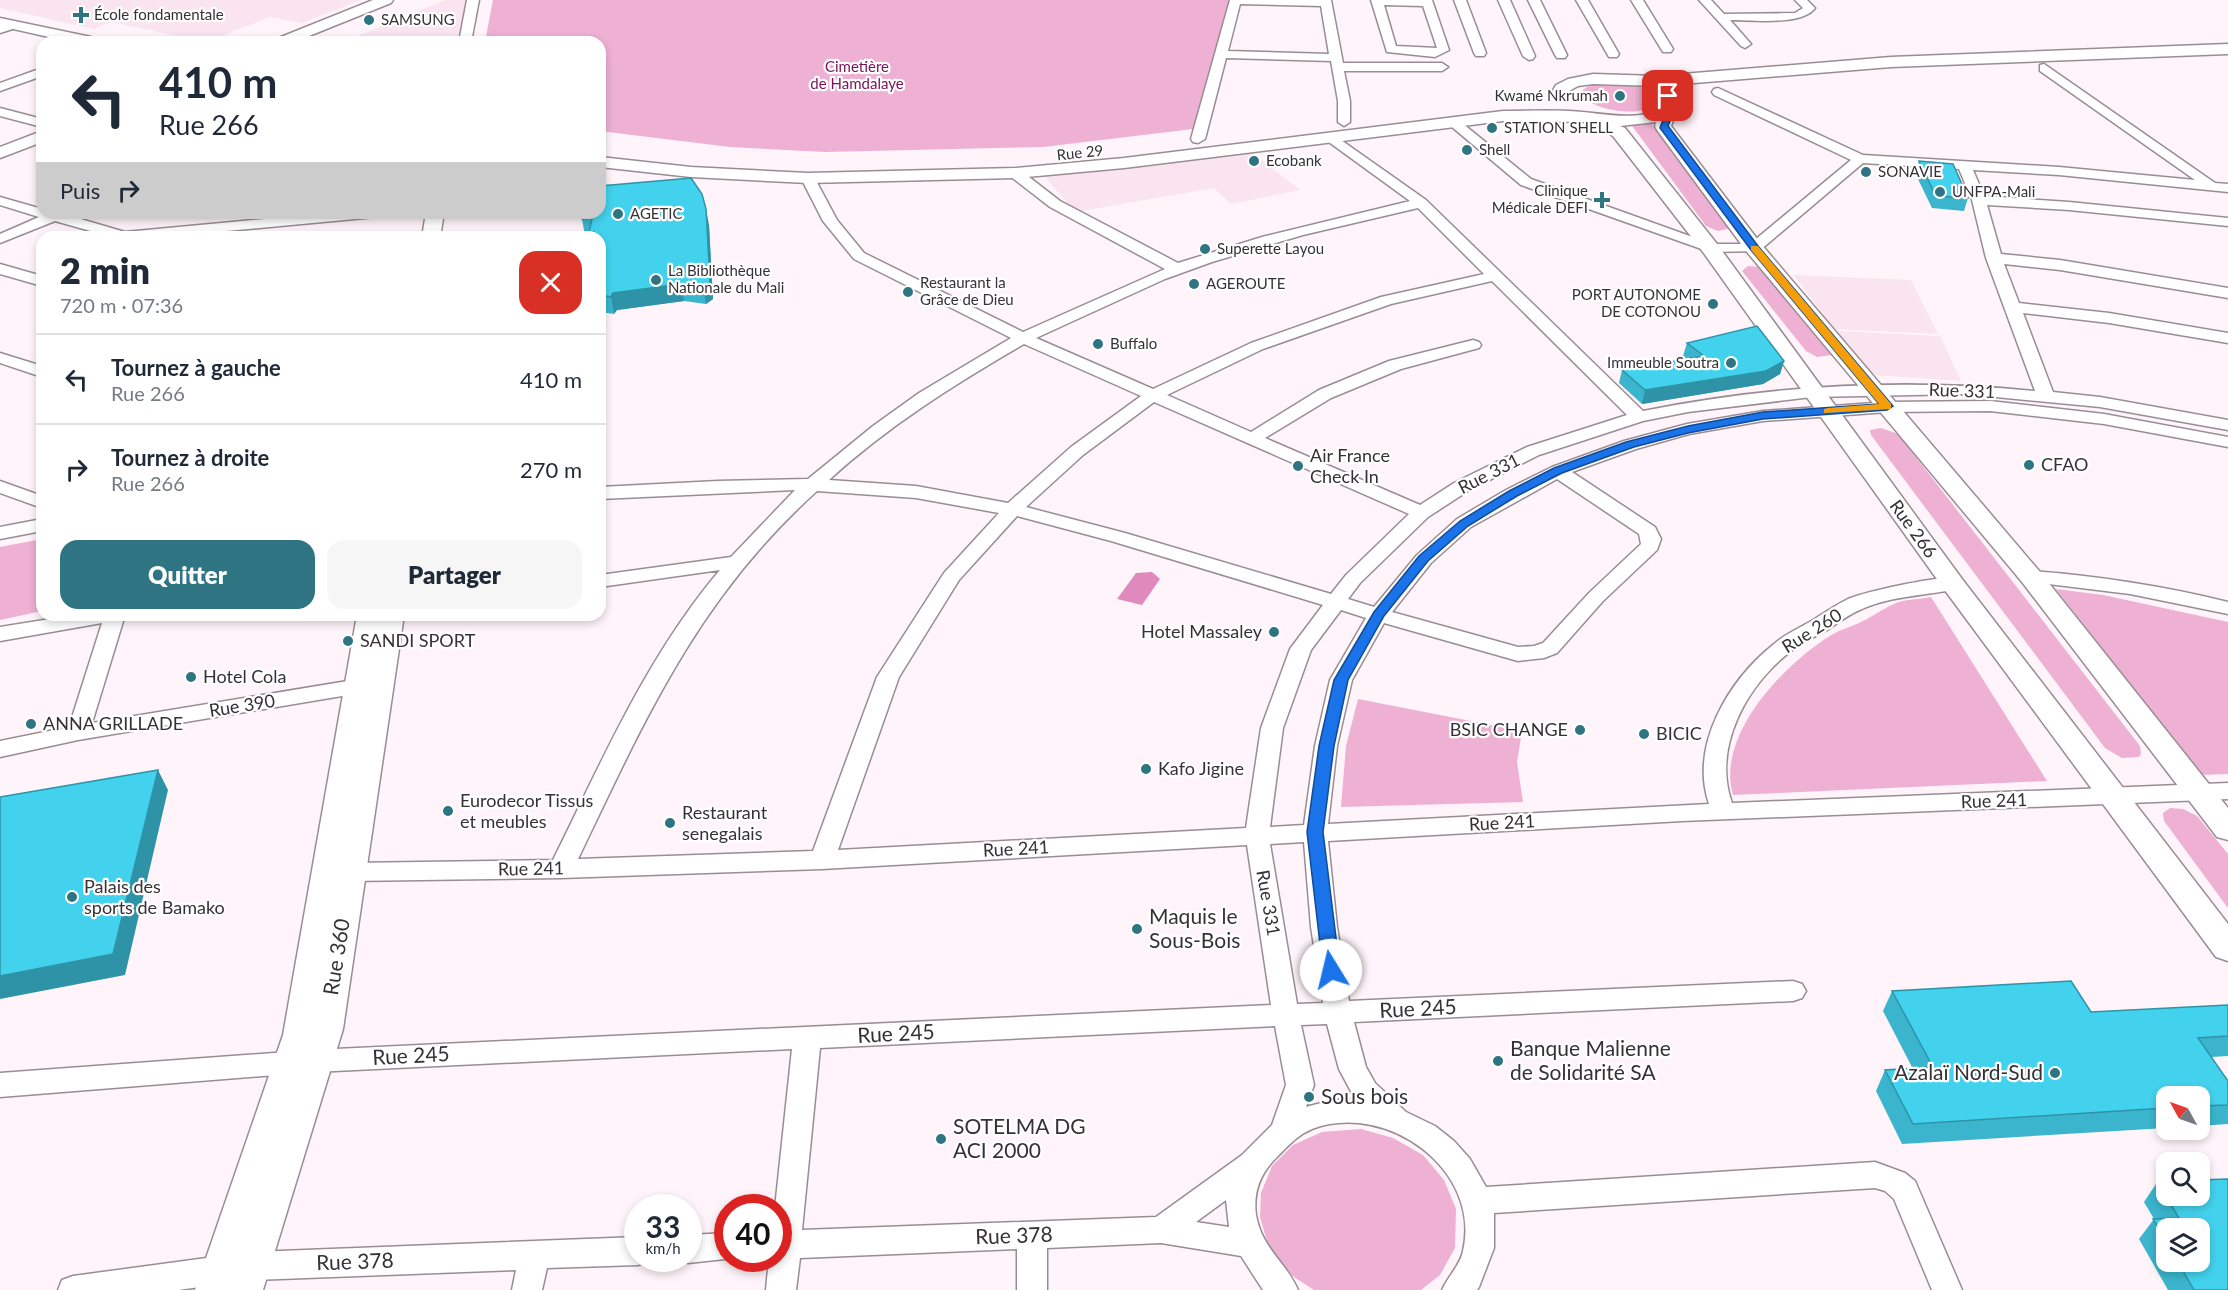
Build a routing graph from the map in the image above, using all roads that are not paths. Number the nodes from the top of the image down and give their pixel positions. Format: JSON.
{"nodes":[{"id":1,"x":386,"y":0,"type":"edge"},
{"id":2,"x":473,"y":0,"type":"edge"},
{"id":3,"x":1460,"y":0,"type":"edge"},
{"id":4,"x":1504,"y":0,"type":"edge"},
{"id":5,"x":1534,"y":0,"type":"edge"},
{"id":6,"x":1582,"y":0,"type":"edge"},
{"id":7,"x":1636,"y":0,"type":"edge"},
{"id":8,"x":1706,"y":0,"type":"edge"},
{"id":9,"x":1801,"y":0,"type":"edge"},
{"id":10,"x":1235,"y":1,"type":"edge"},
{"id":11,"x":1378,"y":1,"type":"edge"},
{"id":12,"x":1427,"y":1,"type":"edge"},
{"id":13,"x":1325,"y":2,"type":"edge"},
{"id":14,"x":1720,"y":17,"type":"junction"},
{"id":15,"x":5,"y":25,"type":"edge"},
{"id":16,"x":61,"y":36,"type":"edge"},
{"id":17,"x":301,"y":36,"type":"edge"},
{"id":18,"x":466,"y":36,"type":"edge"},
{"id":19,"x":1744,"y":44,"type":"dead end"},
{"id":20,"x":1667,"y":49,"type":"dead end"},
{"id":21,"x":2228,"y":49,"type":"edge"},
{"id":22,"x":1221,"y":54,"type":"junction"},
{"id":23,"x":1480,"y":54,"type":"dead end"},
{"id":24,"x":1613,"y":54,"type":"dead end"},
{"id":25,"x":1561,"y":55,"type":"dead end"},
{"id":26,"x":1529,"y":56,"type":"dead end"},
{"id":27,"x":2228,"y":59,"type":"edge"},
{"id":28,"x":1338,"y":63,"type":"junction"},
{"id":29,"x":1442,"y":67,"type":"dead end"},
{"id":30,"x":2044,"y":68,"type":"junction"},
{"id":31,"x":36,"y":74,"type":"edge"},
{"id":32,"x":1615,"y":79,"type":"junction"},
{"id":33,"x":0,"y":87,"type":"edge"},
{"id":34,"x":1711,"y":93,"type":"joint"},
{"id":35,"x":1546,"y":97,"type":"junction"},
{"id":36,"x":1677,"y":105,"type":"junction"},
{"id":37,"x":0,"y":112,"type":"edge"},
{"id":38,"x":1593,"y":117,"type":"junction"},
{"id":39,"x":36,"y":121,"type":"edge"},
{"id":40,"x":1344,"y":122,"type":"junction"},
{"id":41,"x":1452,"y":122,"type":"junction"},
{"id":42,"x":1331,"y":137,"type":"junction"},
{"id":43,"x":36,"y":138,"type":"edge"},
{"id":44,"x":1198,"y":139,"type":"junction"},
{"id":45,"x":606,"y":148,"type":"edge"},
{"id":46,"x":0,"y":153,"type":"edge"},
{"id":47,"x":1860,"y":159,"type":"junction"},
{"id":48,"x":606,"y":163,"type":"edge"},
{"id":49,"x":1965,"y":166,"type":"junction"},
{"id":50,"x":1015,"y":173,"type":"junction"},
{"id":51,"x":808,"y":178,"type":"junction"},
{"id":52,"x":2210,"y":185,"type":"junction"},
{"id":53,"x":2228,"y":188,"type":"edge"},
{"id":54,"x":1979,"y":200,"type":"junction"},
{"id":55,"x":0,"y":201,"type":"edge"},
{"id":56,"x":1421,"y":203,"type":"junction"},
{"id":57,"x":36,"y":211,"type":"edge"},
{"id":58,"x":37,"y":219,"type":"edge"},
{"id":59,"x":64,"y":219,"type":"edge"},
{"id":60,"x":333,"y":219,"type":"edge"},
{"id":61,"x":2228,"y":222,"type":"edge"},
{"id":62,"x":107,"y":231,"type":"edge"},
{"id":63,"x":247,"y":231,"type":"edge"},
{"id":64,"x":0,"y":239,"type":"edge"},
{"id":65,"x":1710,"y":248,"type":"junction"},
{"id":66,"x":1754,"y":248,"type":"junction"},
{"id":67,"x":1994,"y":258,"type":"junction"},
{"id":68,"x":0,"y":269,"type":"edge"},
{"id":69,"x":1177,"y":269,"type":"junction"},
{"id":70,"x":1495,"y":276,"type":"junction"},
{"id":71,"x":36,"y":279,"type":"edge"},
{"id":72,"x":2228,"y":293,"type":"edge"},
{"id":73,"x":2012,"y":307,"type":"junction"},
{"id":74,"x":1023,"y":338,"type":"junction"},
{"id":75,"x":2228,"y":338,"type":"edge"},
{"id":76,"x":1473,"y":345,"type":"dead end"},
{"id":77,"x":0,"y":358,"type":"edge"},
{"id":78,"x":36,"y":370,"type":"edge"},
{"id":79,"x":1812,"y":392,"type":"junction"},
{"id":80,"x":1153,"y":395,"type":"junction"},
{"id":81,"x":2046,"y":396,"type":"junction"},
{"id":82,"x":1880,"y":398,"type":"junction"},
{"id":83,"x":1828,"y":411,"type":"junction"},
{"id":84,"x":1639,"y":417,"type":"junction"},
{"id":85,"x":2228,"y":425,"type":"edge"},
{"id":86,"x":1251,"y":439,"type":"junction"},
{"id":87,"x":2228,"y":442,"type":"edge"},
{"id":88,"x":1558,"y":471,"type":"junction"},
{"id":89,"x":811,"y":483,"type":"junction"},
{"id":90,"x":0,"y":487,"type":"edge"},
{"id":91,"x":606,"y":493,"type":"edge"},
{"id":92,"x":36,"y":500,"type":"edge"},
{"id":93,"x":1013,"y":509,"type":"junction"},
{"id":94,"x":1421,"y":513,"type":"junction"},
{"id":95,"x":36,"y":526,"type":"edge"},
{"id":96,"x":0,"y":533,"type":"edge"},
{"id":97,"x":737,"y":562,"type":"junction"},
{"id":98,"x":2031,"y":577,"type":"junction"},
{"id":99,"x":606,"y":580,"type":"edge"},
{"id":100,"x":1953,"y":584,"type":"junction"},
{"id":101,"x":1336,"y":602,"type":"junction"},
{"id":102,"x":2228,"y":608,"type":"edge"},
{"id":103,"x":1378,"y":615,"type":"junction"},
{"id":104,"x":78,"y":621,"type":"edge"},
{"id":105,"x":112,"y":621,"type":"edge"},
{"id":106,"x":370,"y":621,"type":"edge"},
{"id":107,"x":389,"y":621,"type":"edge"},
{"id":108,"x":0,"y":634,"type":"edge"},
{"id":109,"x":369,"y":685,"type":"junction"},
{"id":110,"x":78,"y":733,"type":"junction"},
{"id":111,"x":0,"y":749,"type":"edge"},
{"id":112,"x":2198,"y":791,"type":"junction"},
{"id":113,"x":2228,"y":791,"type":"edge"},
{"id":114,"x":2114,"y":796,"type":"junction"},
{"id":115,"x":1724,"y":813,"type":"junction"},
{"id":116,"x":2228,"y":829,"type":"edge"},
{"id":117,"x":1315,"y":832,"type":"junction"},
{"id":118,"x":1257,"y":835,"type":"junction"},
{"id":119,"x":822,"y":860,"type":"junction"},
{"id":120,"x":561,"y":868,"type":"junction"},
{"id":121,"x":350,"y":872,"type":"junction"},
{"id":122,"x":2228,"y":948,"type":"edge"},
{"id":123,"x":1793,"y":990,"type":"dead end"},
{"id":124,"x":1338,"y":1014,"type":"junction"},
{"id":125,"x":1286,"y":1016,"type":"junction"},
{"id":126,"x":807,"y":1038,"type":"junction"},
{"id":127,"x":302,"y":1062,"type":"junction"},
{"id":128,"x":0,"y":1085,"type":"edge"},
{"id":129,"x":1395,"y":1119,"type":"junction"},
{"id":130,"x":1284,"y":1130,"type":"junction"},
{"id":131,"x":1252,"y":1164,"type":"junction"},
{"id":132,"x":788,"y":1194,"type":"edge"},
{"id":133,"x":1478,"y":1201,"type":"junction"},
{"id":134,"x":1161,"y":1230,"type":"junction"},
{"id":135,"x":1032,"y":1235,"type":"junction"},
{"id":136,"x":1249,"y":1244,"type":"junction"},
{"id":137,"x":792,"y":1245,"type":"edge"},
{"id":138,"x":624,"y":1252,"type":"edge"},
{"id":139,"x":535,"y":1255,"type":"junction"},
{"id":140,"x":782,"y":1272,"type":"edge"},
{"id":141,"x":233,"y":1279,"type":"edge"},
{"id":142,"x":73,"y":1290,"type":"edge"},
{"id":143,"x":527,"y":1290,"type":"edge"},
{"id":144,"x":782,"y":1290,"type":"edge"},
{"id":145,"x":1032,"y":1290,"type":"edge"},
{"id":146,"x":1283,"y":1290,"type":"edge"},
{"id":147,"x":1458,"y":1290,"type":"edge"},
{"id":148,"x":1947,"y":1290,"type":"edge"}],
"edges":[{"from":1,"to":17,"type":"main road"},
{"from":2,"to":18,"type":"street"},
{"from":3,"to":23,"type":"street"},
{"from":4,"to":26,"type":"street"},
{"from":5,"to":25,"type":"street"},
{"from":6,"to":24,"type":"street"},
{"from":7,"to":20,"type":"street"},
{"from":8,"to":14,"type":"street"},
{"from":9,"to":14,"type":"street"},
{"from":10,"to":13,"type":"street"},
{"from":10,"to":22,"type":"street"},
{"from":11,"to":12,"type":"street"},
{"from":11,"to":12,"type":"street"},
{"from":13,"to":28,"type":"street"},
{"from":14,"to":19,"type":"street"},
{"from":15,"to":16,"type":"main road"},
{"from":21,"to":32,"type":"main road"},
{"from":22,"to":28,"type":"street"},
{"from":22,"to":44,"type":"street"},
{"from":27,"to":30,"type":"main road"},
{"from":28,"to":29,"type":"street"},
{"from":28,"to":40,"type":"street"},
{"from":30,"to":34,"type":"main road"},
{"from":30,"to":52,"type":"street"},
{"from":31,"to":33,"type":"street"},
{"from":32,"to":35,"type":"main road"},
{"from":32,"to":36,"type":"main road"},
{"from":34,"to":47,"type":"street"},
{"from":35,"to":38,"type":"main road"},
{"from":35,"to":40,"type":"main road","name":"Rue 29"},
{"from":36,"to":38,"type":"main road"},
{"from":36,"to":66,"type":"main road"},
{"from":37,"to":39,"type":"street"},
{"from":38,"to":41,"type":"main road"},
{"from":38,"to":65,"type":"main road","name":"Rue 266"},
{"from":40,"to":44,"type":"main road","name":"Rue 29"},
{"from":41,"to":42,"type":"main road"},
{"from":41,"to":65,"type":"street"},
{"from":42,"to":50,"type":"main road"},
{"from":42,"to":56,"type":"street"},
{"from":43,"to":46,"type":"main road"},
{"from":44,"to":45,"type":"main road","name":"Rue 29"},
{"from":47,"to":49,"type":"street"},
{"from":47,"to":66,"type":"street"},
{"from":48,"to":51,"type":"main road"},
{"from":49,"to":52,"type":"street"},
{"from":49,"to":54,"type":"street"},
{"from":50,"to":51,"type":"main road"},
{"from":50,"to":69,"type":"street"},
{"from":51,"to":74,"type":"street"},
{"from":52,"to":53,"type":"street"},
{"from":54,"to":61,"type":"street"},
{"from":54,"to":67,"type":"street"},
{"from":55,"to":57,"type":"street"},
{"from":56,"to":69,"type":"street"},
{"from":56,"to":70,"type":"street"},
{"from":58,"to":64,"type":"street"},
{"from":59,"to":62,"type":"street"},
{"from":60,"to":63,"type":"street"},
{"from":65,"to":66,"type":"street"},
{"from":65,"to":79,"type":"main road","name":"Rue 266"},
{"from":66,"to":82,"type":"main road"},
{"from":67,"to":72,"type":"street"},
{"from":67,"to":73,"type":"street"},
{"from":68,"to":71,"type":"street"},
{"from":69,"to":74,"type":"street"},
{"from":70,"to":80,"type":"street"},
{"from":70,"to":84,"type":"street"},
{"from":73,"to":75,"type":"street"},
{"from":73,"to":81,"type":"street"},
{"from":74,"to":80,"type":"street"},
{"from":74,"to":89,"type":"street"},
{"from":76,"to":86,"type":"street"},
{"from":77,"to":78,"type":"street"},
{"from":79,"to":82,"type":"street","name":"Rue 331"},
{"from":79,"to":83,"type":"main road","name":"Rue 266"},
{"from":79,"to":84,"type":"street","name":"Rue 331"},
{"from":80,"to":86,"type":"street"},
{"from":80,"to":93,"type":"street"},
{"from":81,"to":82,"type":"street","name":"Rue 331"},
{"from":81,"to":85,"type":"street","name":"Rue 331"},
{"from":82,"to":83,"type":"street","name":"Rue 331"},
{"from":82,"to":87,"type":"street","name":"Rue 331"},
{"from":82,"to":98,"type":"main road"},
{"from":83,"to":88,"type":"street","name":"Rue 331"},
{"from":83,"to":100,"type":"main road","name":"Rue 266"},
{"from":84,"to":94,"type":"street","name":"Rue 331"},
{"from":86,"to":94,"type":"street"},
{"from":88,"to":103,"type":"street","name":"Rue 331"},
{"from":88,"to":103,"type":"street"},
{"from":89,"to":91,"type":"street"},
{"from":89,"to":93,"type":"street"},
{"from":89,"to":97,"type":"street"},
{"from":90,"to":92,"type":"street"},
{"from":93,"to":101,"type":"street"},
{"from":93,"to":119,"type":"street"},
{"from":94,"to":101,"type":"street","name":"Rue 331"},
{"from":95,"to":96,"type":"street"},
{"from":97,"to":99,"type":"street"},
{"from":97,"to":120,"type":"street"},
{"from":98,"to":102,"type":"street"},
{"from":98,"to":112,"type":"main road"},
{"from":100,"to":114,"type":"main road","name":"Rue 266"},
{"from":100,"to":115,"type":"street","name":"Rue 260"},
{"from":101,"to":103,"type":"street"},
{"from":101,"to":118,"type":"street","name":"Rue 331"},
{"from":103,"to":117,"type":"street","name":"Rue 331"},
{"from":104,"to":108,"type":"street"},
{"from":105,"to":110,"type":"street"},
{"from":106,"to":109,"type":"main road"},
{"from":107,"to":109,"type":"main road","name":"Rue 360"},
{"from":109,"to":110,"type":"street","name":"Rue 390"},
{"from":109,"to":121,"type":"main road","name":"Rue 360"},
{"from":109,"to":127,"type":"main road"},
{"from":110,"to":111,"type":"street","name":"Rue 390"},
{"from":112,"to":113,"type":"street","name":"Rue 241"},
{"from":112,"to":114,"type":"street","name":"Rue 241"},
{"from":112,"to":116,"type":"main road"},
{"from":114,"to":115,"type":"street","name":"Rue 241"},
{"from":114,"to":122,"type":"main road","name":"Rue 266"},
{"from":115,"to":117,"type":"street","name":"Rue 241"},
{"from":117,"to":118,"type":"street","name":"Rue 241"},
{"from":117,"to":124,"type":"street","name":"Rue 331"},
{"from":118,"to":119,"type":"street","name":"Rue 241"},
{"from":118,"to":125,"type":"street","name":"Rue 331"},
{"from":119,"to":120,"type":"street","name":"Rue 241"},
{"from":120,"to":121,"type":"street","name":"Rue 241"},
{"from":121,"to":127,"type":"main road","name":"Rue 360"},
{"from":123,"to":124,"type":"street","name":"Rue 245"},
{"from":124,"to":125,"type":"street","name":"Rue 245"},
{"from":124,"to":129,"type":"street","name":"Rue 331"},
{"from":125,"to":126,"type":"street","name":"Rue 245"},
{"from":125,"to":130,"type":"street","name":"Rue 331"},
{"from":126,"to":127,"type":"street","name":"Rue 245"},
{"from":126,"to":132,"type":"street"},
{"from":127,"to":128,"type":"street","name":"Rue 245"},
{"from":127,"to":141,"type":"main road"},
{"from":129,"to":130,"type":"street"},
{"from":129,"to":133,"type":"street"},
{"from":130,"to":131,"type":"street"},
{"from":131,"to":134,"type":"street"},
{"from":131,"to":136,"type":"street"},
{"from":133,"to":147,"type":"street"},
{"from":133,"to":148,"type":"street"},
{"from":134,"to":135,"type":"street","name":"Rue 378"},
{"from":134,"to":136,"type":"street","name":"Rue 378"},
{"from":135,"to":137,"type":"street","name":"Rue 378"},
{"from":135,"to":145,"type":"street"},
{"from":136,"to":146,"type":"street"},
{"from":138,"to":139,"type":"street","name":"Rue 378"},
{"from":139,"to":141,"type":"street","name":"Rue 378"},
{"from":139,"to":143,"type":"street"},
{"from":140,"to":144,"type":"street"},
{"from":141,"to":142,"type":"street","name":"Rue 378"}]}
